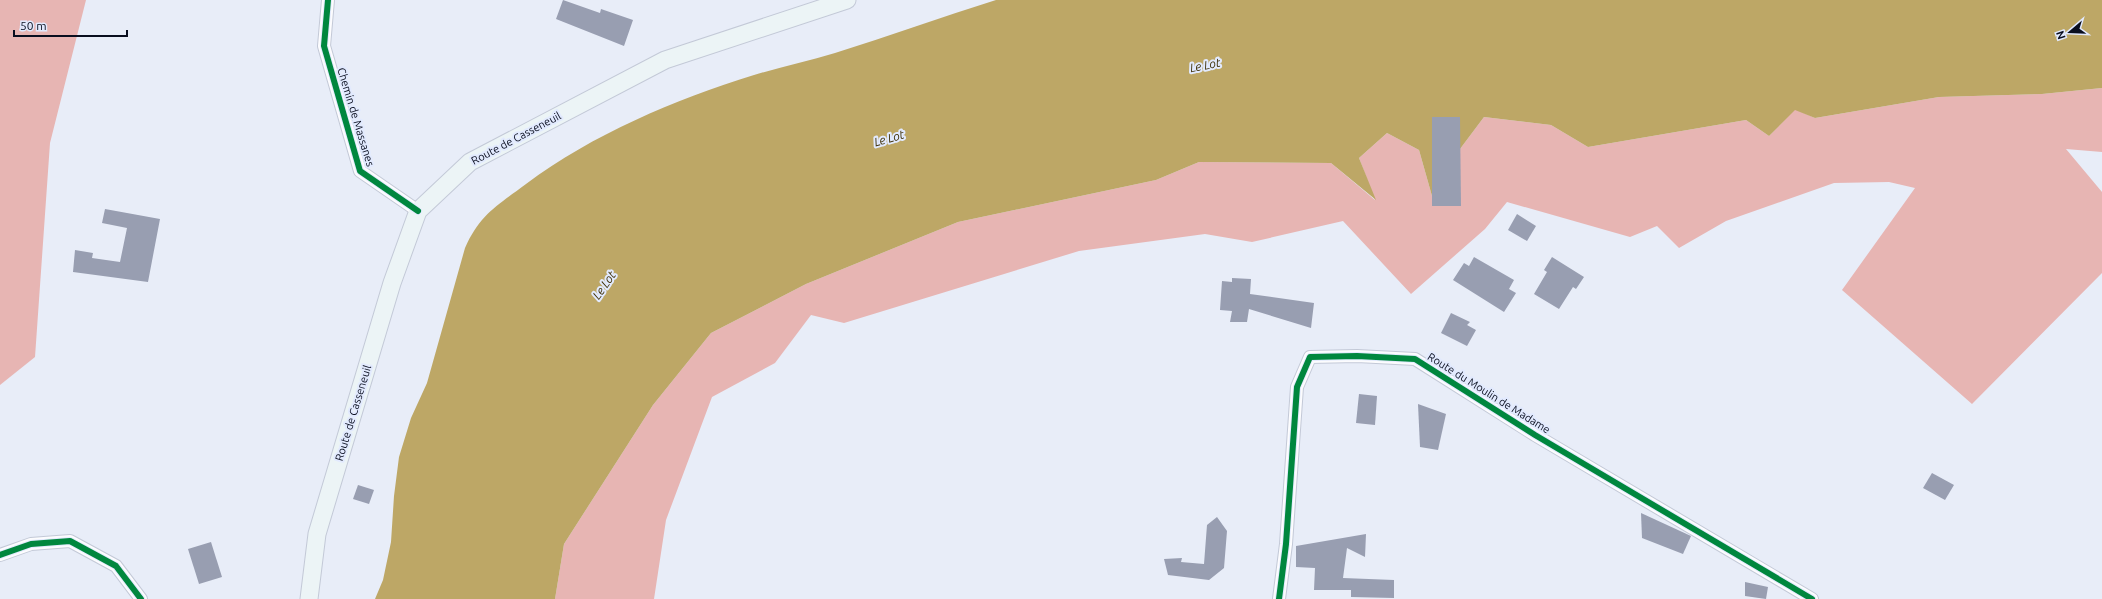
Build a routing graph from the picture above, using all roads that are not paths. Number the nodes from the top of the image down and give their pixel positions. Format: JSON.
{"nodes":[{"id":1,"x":328,"y":0,"type":"edge"},
{"id":2,"x":847,"y":0,"type":"edge"},
{"id":3,"x":418,"y":211,"type":"junction"},
{"id":4,"x":0,"y":555,"type":"edge"},
{"id":5,"x":141,"y":599,"type":"edge"},
{"id":6,"x":309,"y":599,"type":"edge"},
{"id":7,"x":1279,"y":599,"type":"edge"},
{"id":8,"x":1812,"y":599,"type":"edge"}],
"edges":[{"from":1,"to":3,"type":"street","name":"Chemin de Massanes"},
{"from":2,"to":3,"type":"main road","name":"Route de Casseneuil"},
{"from":3,"to":6,"type":"main road","name":"Route de Casseneuil"},
{"from":4,"to":5,"type":"street"},
{"from":7,"to":8,"type":"street","name":"Route du Moulin de Madame"}]}
